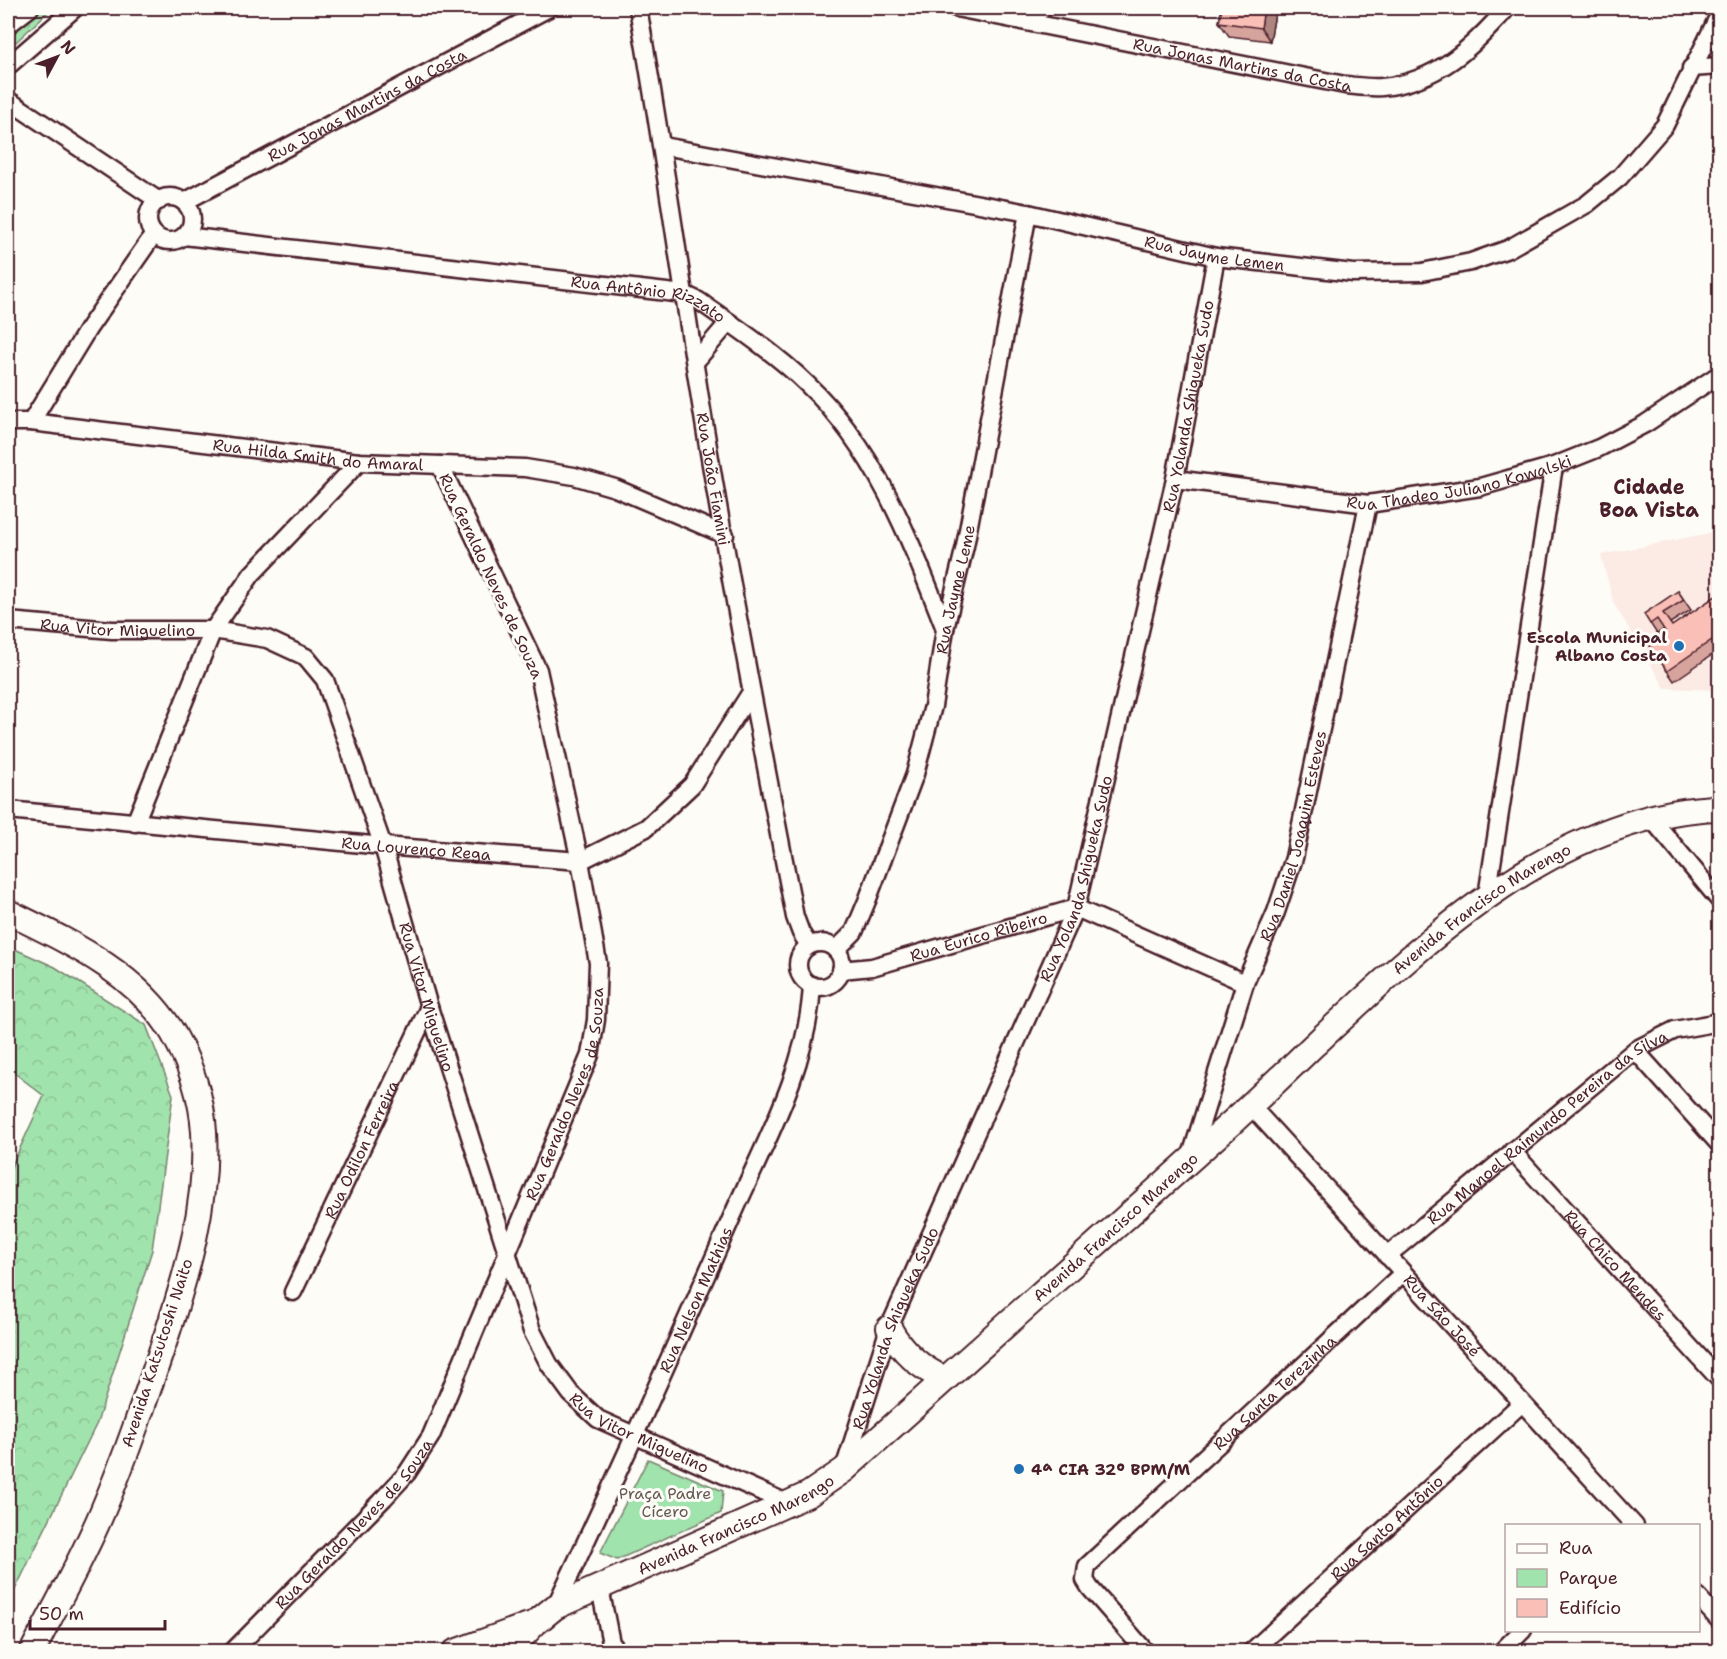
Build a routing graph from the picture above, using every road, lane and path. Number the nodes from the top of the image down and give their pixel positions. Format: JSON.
{"nodes":[{"id":1,"x":30,"y":8,"type":"edge"},
{"id":2,"x":74,"y":8,"type":"edge"},
{"id":3,"x":638,"y":8,"type":"edge"},
{"id":4,"x":956,"y":8,"type":"edge"},
{"id":5,"x":1044,"y":8,"type":"edge"},
{"id":6,"x":1507,"y":8,"type":"edge"},
{"id":7,"x":538,"y":10,"type":"edge"},
{"id":8,"x":1719,"y":13,"type":"edge"},
{"id":9,"x":1024,"y":21,"type":"junction"},
{"id":10,"x":8,"y":25,"type":"edge"},
{"id":11,"x":8,"y":66,"type":"edge"},
{"id":12,"x":1719,"y":66,"type":"edge"},
{"id":13,"x":1691,"y":68,"type":"junction"},
{"id":14,"x":8,"y":100,"type":"edge"},
{"id":15,"x":663,"y":146,"type":"junction"},
{"id":16,"x":159,"y":201,"type":"junction"},
{"id":17,"x":184,"y":202,"type":"junction"},
{"id":18,"x":1028,"y":213,"type":"junction"},
{"id":19,"x":154,"y":234,"type":"junction"},
{"id":20,"x":184,"y":236,"type":"junction"},
{"id":21,"x":1216,"y":256,"type":"junction"},
{"id":22,"x":684,"y":294,"type":"junction"},
{"id":23,"x":729,"y":322,"type":"junction"},
{"id":24,"x":694,"y":362,"type":"junction"},
{"id":25,"x":1719,"y":374,"type":"edge"},
{"id":26,"x":8,"y":422,"type":"edge"},
{"id":27,"x":31,"y":422,"type":"junction"},
{"id":28,"x":359,"y":462,"type":"junction"},
{"id":29,"x":440,"y":465,"type":"junction"},
{"id":30,"x":1554,"y":466,"type":"junction"},
{"id":31,"x":1175,"y":479,"type":"junction"},
{"id":32,"x":1368,"y":504,"type":"junction"},
{"id":33,"x":725,"y":535,"type":"junction"},
{"id":34,"x":8,"y":621,"type":"edge"},
{"id":35,"x":945,"y":629,"type":"junction"},
{"id":36,"x":213,"y":630,"type":"junction"},
{"id":37,"x":751,"y":692,"type":"junction"},
{"id":38,"x":1719,"y":808,"type":"edge"},
{"id":39,"x":8,"y":810,"type":"edge"},
{"id":40,"x":1651,"y":818,"type":"junction"},
{"id":41,"x":135,"y":823,"type":"junction"},
{"id":42,"x":383,"y":846,"type":"junction"},
{"id":43,"x":580,"y":861,"type":"junction"},
{"id":44,"x":1487,"y":896,"type":"junction"},
{"id":45,"x":1719,"y":901,"type":"edge"},
{"id":46,"x":1076,"y":908,"type":"junction"},
{"id":47,"x":8,"y":912,"type":"edge"},
{"id":48,"x":809,"y":945,"type":"junction"},
{"id":49,"x":836,"y":950,"type":"junction"},
{"id":50,"x":841,"y":970,"type":"junction"},
{"id":51,"x":1245,"y":983,"type":"junction"},
{"id":52,"x":812,"y":985,"type":"junction"},
{"id":53,"x":429,"y":1007,"type":"junction"},
{"id":54,"x":1719,"y":1022,"type":"edge"},
{"id":55,"x":1635,"y":1050,"type":"junction"},
{"id":56,"x":1250,"y":1106,"type":"junction"},
{"id":57,"x":1719,"y":1145,"type":"edge"},
{"id":58,"x":1512,"y":1151,"type":"junction"},
{"id":59,"x":1190,"y":1160,"type":"junction"},
{"id":60,"x":507,"y":1251,"type":"junction"},
{"id":61,"x":1387,"y":1256,"type":"junction"},
{"id":62,"x":1403,"y":1273,"type":"junction"},
{"id":63,"x":293,"y":1292,"type":"dead end"},
{"id":64,"x":889,"y":1328,"type":"junction"},
{"id":65,"x":945,"y":1379,"type":"junction"},
{"id":66,"x":1719,"y":1380,"type":"edge"},
{"id":67,"x":1522,"y":1403,"type":"junction"},
{"id":68,"x":636,"y":1438,"type":"junction"},
{"id":69,"x":844,"y":1470,"type":"junction"},
{"id":70,"x":787,"y":1503,"type":"junction"},
{"id":71,"x":1633,"y":1524,"type":"edge"},
{"id":72,"x":600,"y":1588,"type":"junction"},
{"id":73,"x":1700,"y":1599,"type":"edge"},
{"id":74,"x":555,"y":1607,"type":"junction"},
{"id":75,"x":1719,"y":1621,"type":"edge"},
{"id":76,"x":534,"y":1624,"type":"junction"},
{"id":77,"x":1521,"y":1632,"type":"edge"},
{"id":78,"x":613,"y":1649,"type":"edge"},
{"id":79,"x":32,"y":1652,"type":"edge"},
{"id":80,"x":232,"y":1652,"type":"edge"},
{"id":81,"x":455,"y":1652,"type":"edge"},
{"id":82,"x":507,"y":1652,"type":"edge"},
{"id":83,"x":1146,"y":1652,"type":"edge"},
{"id":84,"x":1251,"y":1652,"type":"edge"},
{"id":85,"x":1501,"y":1652,"type":"edge"}],
"edges":[{"from":1,"to":10,"type":"street"},
{"from":2,"to":11,"type":"street"},
{"from":3,"to":15,"type":"street","name":"Rua João Fiamini"},
{"from":4,"to":9,"type":"street","name":"Rua Jonas Martins da Costa"},
{"from":5,"to":9,"type":"street"},
{"from":6,"to":9,"type":"street","name":"Rua Jonas Martins da Costa"},
{"from":7,"to":17,"type":"street","name":"Rua Jonas Martins da Costa"},
{"from":8,"to":13,"type":"street","name":"Rua Jayme Lemen"},
{"from":12,"to":13,"type":"street"},
{"from":13,"to":21,"type":"street","name":"Rua Jayme Lemen"},
{"from":14,"to":16,"type":"street"},
{"from":15,"to":18,"type":"street","name":"Rua Jayme Lemen"},
{"from":15,"to":22,"type":"street","name":"Rua João Fiamini"},
{"from":16,"to":17,"type":"street"},
{"from":16,"to":19,"type":"street"},
{"from":17,"to":20,"type":"street"},
{"from":18,"to":21,"type":"street","name":"Rua Jayme Lemen"},
{"from":18,"to":35,"type":"street","name":"Rua Jayme Leme"},
{"from":19,"to":20,"type":"street"},
{"from":19,"to":27,"type":"street"},
{"from":20,"to":22,"type":"street","name":"Rua Antônio Rizzato"},
{"from":21,"to":31,"type":"street","name":"Rua Yolanda Shigueka Sudo"},
{"from":22,"to":23,"type":"street","name":"Rua Antônio Rizzato"},
{"from":22,"to":24,"type":"street","name":"Rua João Fiamini"},
{"from":23,"to":24,"type":"street"},
{"from":23,"to":35,"type":"street","name":"Rua Antônio Rizzato"},
{"from":24,"to":33,"type":"street","name":"Rua João Fiamini"},
{"from":25,"to":30,"type":"street","name":"Rua Thadeo Juliano Kowalski"},
{"from":26,"to":27,"type":"street","name":"Rua Hilda Smith do Amaral"},
{"from":27,"to":28,"type":"street","name":"Rua Hilda Smith do Amaral"},
{"from":28,"to":29,"type":"street","name":"Rua Hilda Smith do Amaral"},
{"from":28,"to":36,"type":"street"},
{"from":29,"to":33,"type":"street","name":"Rua Hilda Smith do Amaral"},
{"from":29,"to":43,"type":"street","name":"Rua Geraldo Neves de Souza"},
{"from":30,"to":32,"type":"street","name":"Rua Thadeo Juliano Kowalski"},
{"from":30,"to":44,"type":"street"},
{"from":31,"to":32,"type":"street","name":"Rua Thadeo Juliano Kowalski"},
{"from":31,"to":46,"type":"street","name":"Rua Yolanda Shigueka Sudo"},
{"from":32,"to":51,"type":"street","name":"Rua Daniel Joaquim Esteves"},
{"from":33,"to":37,"type":"street","name":"Rua João Fiamini"},
{"from":34,"to":36,"type":"street","name":"Rua Vitor Miguelino"},
{"from":35,"to":49,"type":"street","name":"Rua Jayme Leme"},
{"from":36,"to":41,"type":"street"},
{"from":36,"to":42,"type":"street","name":"Rua Vitor Miguelino"},
{"from":37,"to":43,"type":"street"},
{"from":37,"to":48,"type":"street","name":"Rua João Fiamini"},
{"from":38,"to":40,"type":"main road","name":"Avenida Francisco Marengo"},
{"from":39,"to":41,"type":"street","name":"Rua Lourenço Rega"},
{"from":40,"to":44,"type":"main road","name":"Avenida Francisco Marengo"},
{"from":40,"to":45,"type":"street"},
{"from":41,"to":42,"type":"street","name":"Rua Lourenço Rega"},
{"from":42,"to":43,"type":"street","name":"Rua Lourenço Rega"},
{"from":42,"to":53,"type":"street","name":"Rua Vitor Miguelino"},
{"from":43,"to":60,"type":"street","name":"Rua Geraldo Neves de Souza"},
{"from":44,"to":56,"type":"main road","name":"Avenida Francisco Marengo"},
{"from":46,"to":50,"type":"street","name":"Rua Eurico Ribeiro"},
{"from":46,"to":51,"type":"street"},
{"from":46,"to":64,"type":"street","name":"Rua Yolanda Shigueka Sudo"},
{"from":47,"to":79,"type":"main road","name":"Avenida Katsutoshi Naito"},
{"from":48,"to":49,"type":"street"},
{"from":48,"to":52,"type":"street"},
{"from":49,"to":50,"type":"street"},
{"from":50,"to":52,"type":"street"},
{"from":51,"to":59,"type":"street","name":"Rua Daniel Joaquim Esteves"},
{"from":52,"to":68,"type":"street","name":"Rua Nelson Mathias"},
{"from":53,"to":60,"type":"street","name":"Rua Vitor Miguelino"},
{"from":53,"to":63,"type":"street","name":"Rua Odilon Ferreira"},
{"from":54,"to":55,"type":"street","name":"Rua Manoel Raimundo Pereira da Silva"},
{"from":55,"to":57,"type":"street"},
{"from":55,"to":58,"type":"street","name":"Rua Manoel Raimundo Pereira da Silva"},
{"from":56,"to":59,"type":"main road","name":"Avenida Francisco Marengo"},
{"from":56,"to":61,"type":"street","name":"Rua São José"},
{"from":58,"to":61,"type":"street","name":"Rua Manoel Raimundo Pereira da Silva"},
{"from":58,"to":66,"type":"street","name":"Rua Chico Mendes"},
{"from":59,"to":65,"type":"main road","name":"Avenida Francisco Marengo"},
{"from":60,"to":68,"type":"street","name":"Rua Vitor Miguelino"},
{"from":60,"to":80,"type":"street","name":"Rua Geraldo Neves de Souza"},
{"from":61,"to":62,"type":"street","name":"Rua São José"},
{"from":62,"to":67,"type":"street","name":"Rua São José"},
{"from":62,"to":83,"type":"street","name":"Rua Santa Terezinha"},
{"from":64,"to":65,"type":"main road"},
{"from":64,"to":69,"type":"street","name":"Rua Yolanda Shigueka Sudo"},
{"from":65,"to":69,"type":"main road","name":"Avenida Francisco Marengo"},
{"from":67,"to":71,"type":"street","name":"Rua São José"},
{"from":67,"to":84,"type":"street","name":"Rua Santo Antônio"},
{"from":68,"to":70,"type":"street","name":"Rua Vitor Miguelino"},
{"from":68,"to":74,"type":"street","name":"Rua Nelson Mathias"},
{"from":69,"to":70,"type":"main road","name":"Avenida Francisco Marengo"},
{"from":70,"to":72,"type":"main road","name":"Avenida Francisco Marengo"},
{"from":72,"to":74,"type":"main road","name":"Avenida Francisco Marengo"},
{"from":72,"to":78,"type":"street"},
{"from":73,"to":75,"type":"street"},
{"from":74,"to":76,"type":"main road","name":"Avenida Francisco Marengo"},
{"from":76,"to":81,"type":"main road"},
{"from":76,"to":82,"type":"main road","name":"Avenida Francisco Marengo"},
{"from":77,"to":85,"type":"street"}]}
